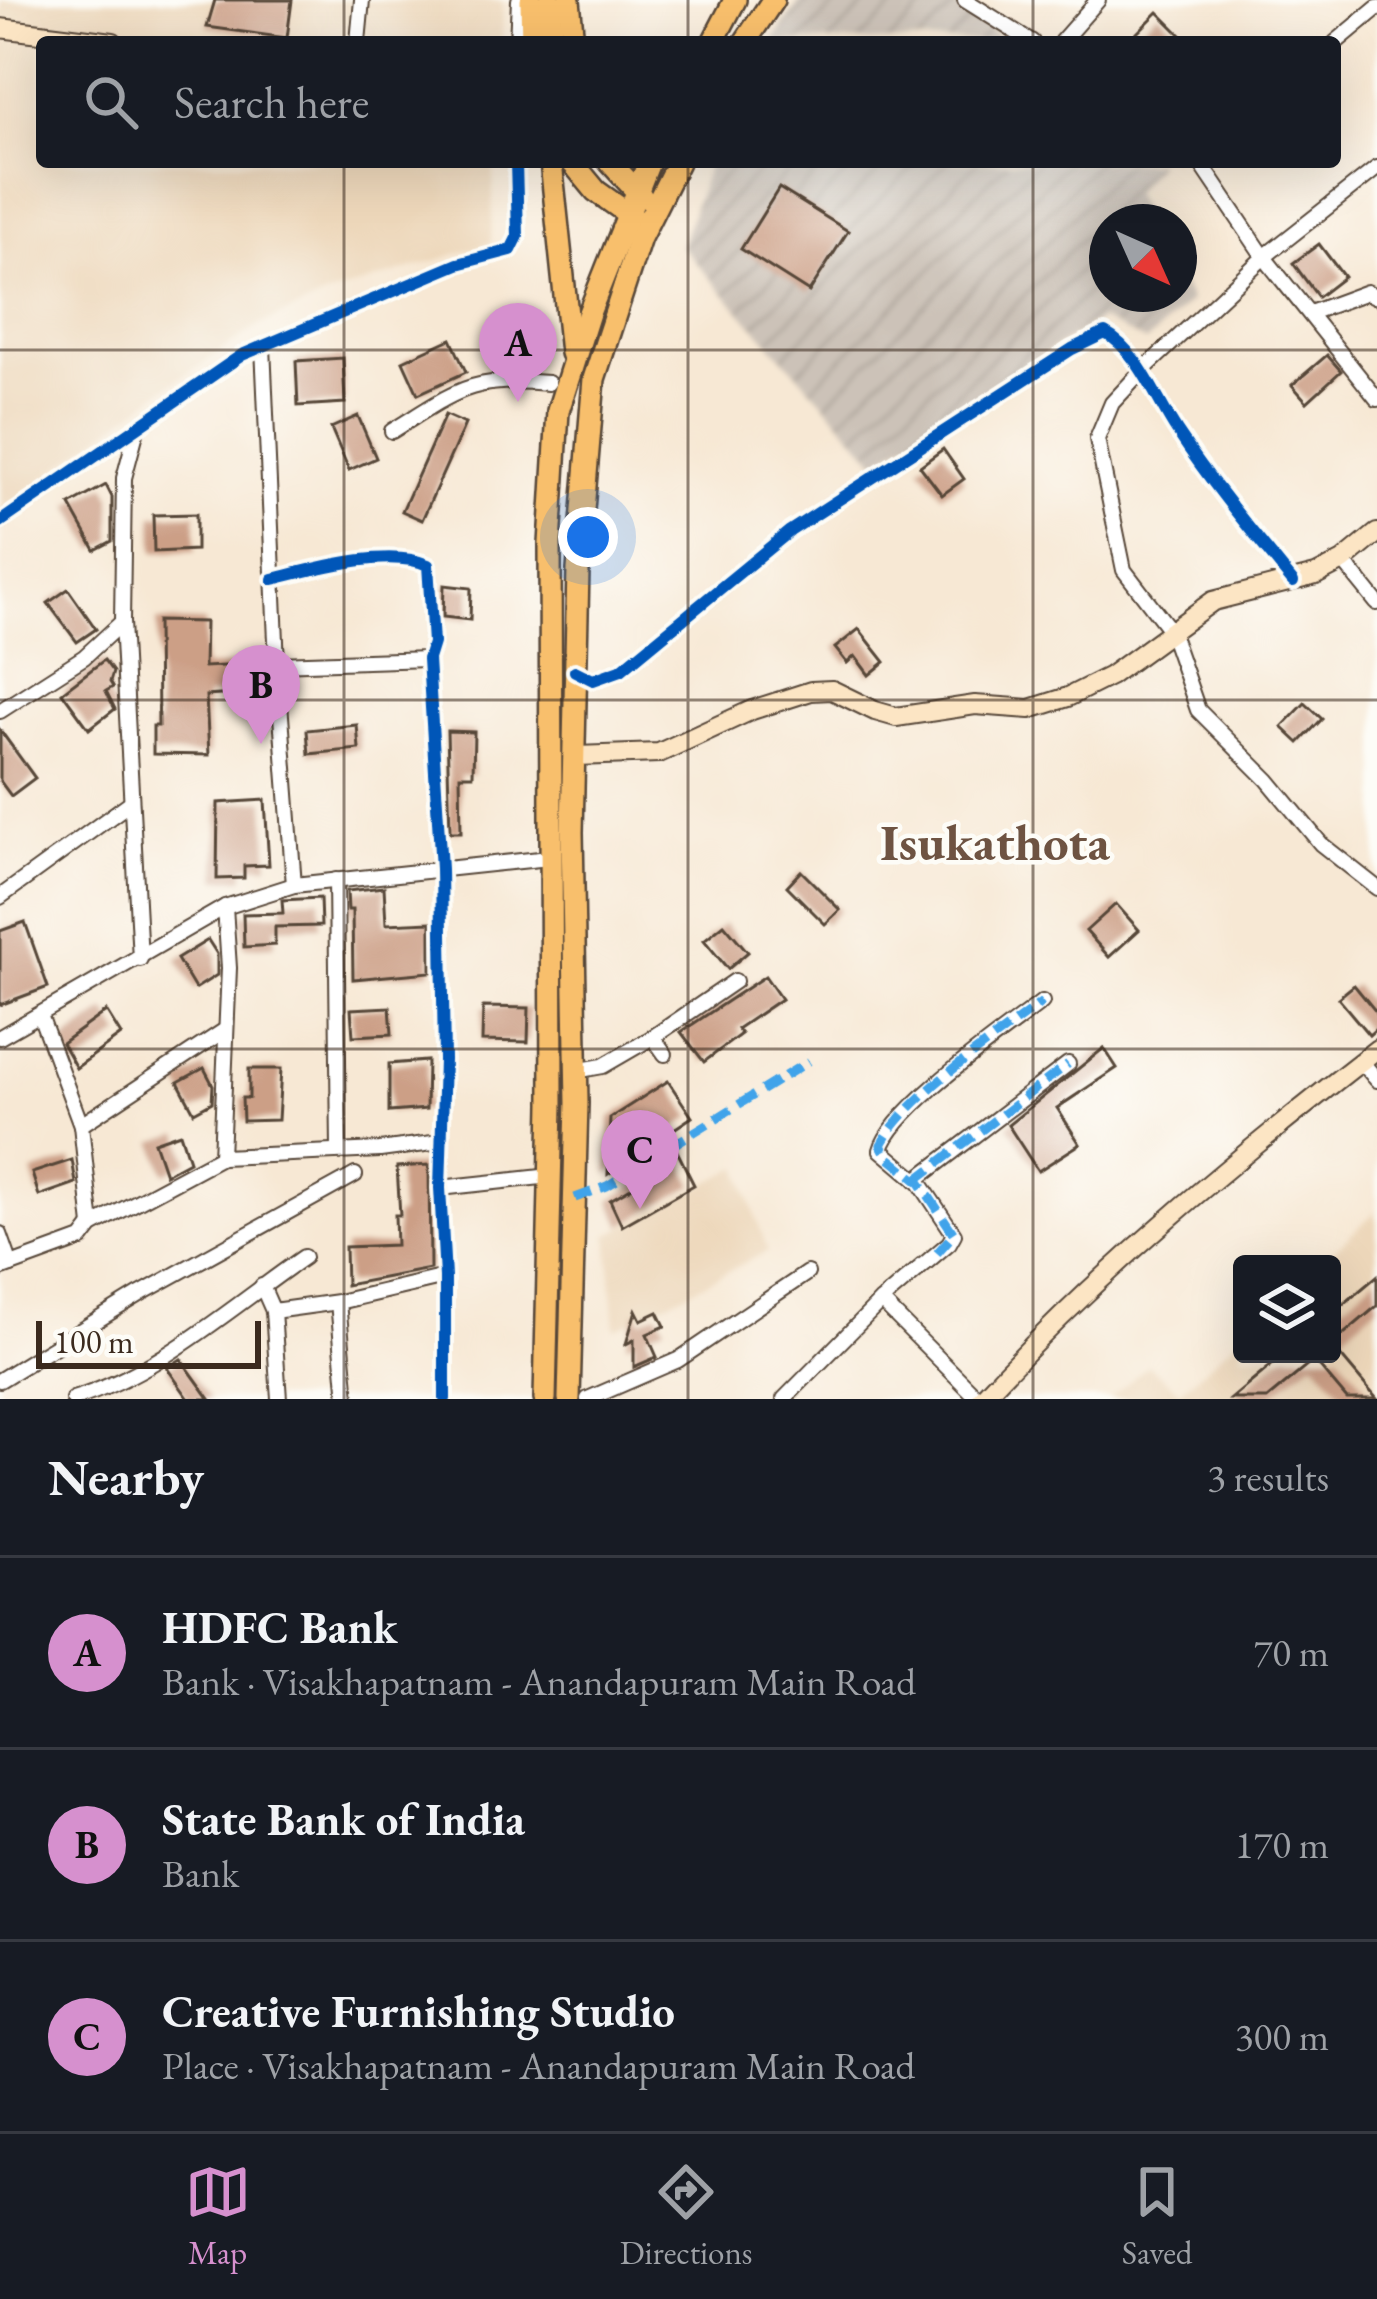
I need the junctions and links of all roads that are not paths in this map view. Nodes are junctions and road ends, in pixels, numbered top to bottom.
1 (362, 0) edge
2 (520, 0) edge
3 (531, 0) edge
4 (550, 0) edge
5 (569, 0) edge
6 (735, 0) edge
7 (773, 0) edge
8 (965, 0) edge
9 (1098, 0) edge
10 (1377, 8) edge
11 (0, 28) edge
12 (65, 36) edge
13 (359, 36) edge
14 (518, 36) edge
15 (532, 36) edge
16 (551, 36) edge
17 (572, 36) edge
18 (716, 36) edge
19 (749, 36) edge
20 (1023, 36) edge
21 (1066, 36) edge
22 (1341, 39) edge
23 (516, 168) edge
24 (552, 168) edge
25 (577, 168) edge
26 (614, 168) edge
27 (648, 168) edge
28 (673, 168) edge
29 (1204, 168) edge
30 (1377, 168) edge
31 (641, 210) junction
32 (1264, 257) junction
33 (1377, 297) edge
34 (1310, 313) junction
35 (263, 346) junction
36 (572, 365) junction
37 (1142, 372) junction
38 (548, 383) dead end
39 (1377, 399) edge
40 (137, 429) junction
41 (392, 431) dead end
42 (0, 522) edge
43 (1377, 532) edge
44 (1343, 561) junction
45 (273, 579) junction
46 (1292, 582) junction
47 (1377, 602) edge
48 (122, 622) junction
49 (1170, 630) junction
50 (428, 658) junction
51 (277, 664) junction
52 (575, 671) junction
53 (0, 711) edge
54 (576, 756) junction
55 (131, 802) junction
56 (549, 858) junction
57 (441, 869) junction
58 (336, 880) junction
59 (294, 885) junction
60 (1377, 888) edge
61 (0, 897) edge
62 (225, 908) junction
63 (140, 959) junction
64 (735, 981) dead end
65 (1042, 1002) dead end
66 (40, 1015) junction
67 (226, 1030) junction
68 (0, 1037) edge
69 (653, 1037) junction
70 (665, 1054) dead end
71 (1369, 1055) edge
72 (1068, 1064) dead end
73 (574, 1071) junction
74 (1377, 1080) edge
75 (81, 1125) junction
76 (440, 1142) junction
77 (339, 1150) junction
78 (221, 1157) junction
79 (355, 1175) dead end
80 (551, 1176) junction
81 (916, 1180) junction
82 (440, 1188) junction
83 (92, 1226) junction
84 (0, 1234) edge
85 (304, 1258) dead end
86 (6, 1267) edge
87 (807, 1274) dead end
88 (445, 1277) junction
89 (262, 1286) junction
90 (880, 1301) junction
91 (338, 1302) junction
92 (273, 1311) junction
93 (0, 1380) edge
94 (73, 1399) edge
95 (279, 1399) edge
96 (347, 1399) edge
97 (445, 1399) edge
98 (545, 1399) edge
99 (569, 1399) edge
100 (588, 1399) edge
101 (784, 1399) edge
102 (980, 1399) edge

1 - 13 street
2 - 14 street
3 - 15 main road
4 - 16 main road
5 - 17 main road
6 - 18 main road
7 - 19 main road
8 - 20 street
9 - 21 street
10 - 22 street
11 - 12 street
23 - 35 street
24 - 36 main road
25 - 31 main road
26 - 31 main road
27 - 31 main road
28 - 31 main road
29 - 32 street
30 - 32 street
31 - 36 main road
31 - 52 main road
32 - 34 street
32 - 37 street
33 - 34 street
34 - 39 street
35 - 40 street
35 - 45 street
36 - 56 main road
37 - 46 street
37 - 49 street
37 - 52 street
38 - 41 street
40 - 42 street
40 - 48 street
43 - 44 street
44 - 46 street
44 - 47 street
45 - 50 street
45 - 51 street
46 - 49 street
48 - 53 street
48 - 55 street
49 - 54 street
49 - 60 street
50 - 51 street
50 - 57 street
51 - 59 street
52 - 54 main road
54 - 73 main road
55 - 61 street
55 - 63 street
56 - 57 street
56 - 80 main road
57 - 58 street
57 - 76 street
58 - 59 street
58 - 77 street
59 - 62 street
62 - 63 street
62 - 67 street
63 - 66 street
64 - 69 street
65 - 81 street
66 - 68 street
66 - 75 street
67 - 75 street
67 - 78 street
69 - 70 street
69 - 73 street
71 - 74 street
71 - 102 street
72 - 81 street
73 - 99 main road
75 - 83 street
76 - 77 street
76 - 82 street
77 - 78 street
78 - 83 street
79 - 93 street
80 - 82 street
80 - 98 main road
81 - 90 street
82 - 88 street
83 - 86 street
84 - 86 street
85 - 89 street
87 - 100 street
88 - 91 street
88 - 97 street
89 - 92 street
89 - 94 street
90 - 101 street
90 - 102 street
91 - 92 street
91 - 96 street
92 - 95 street

